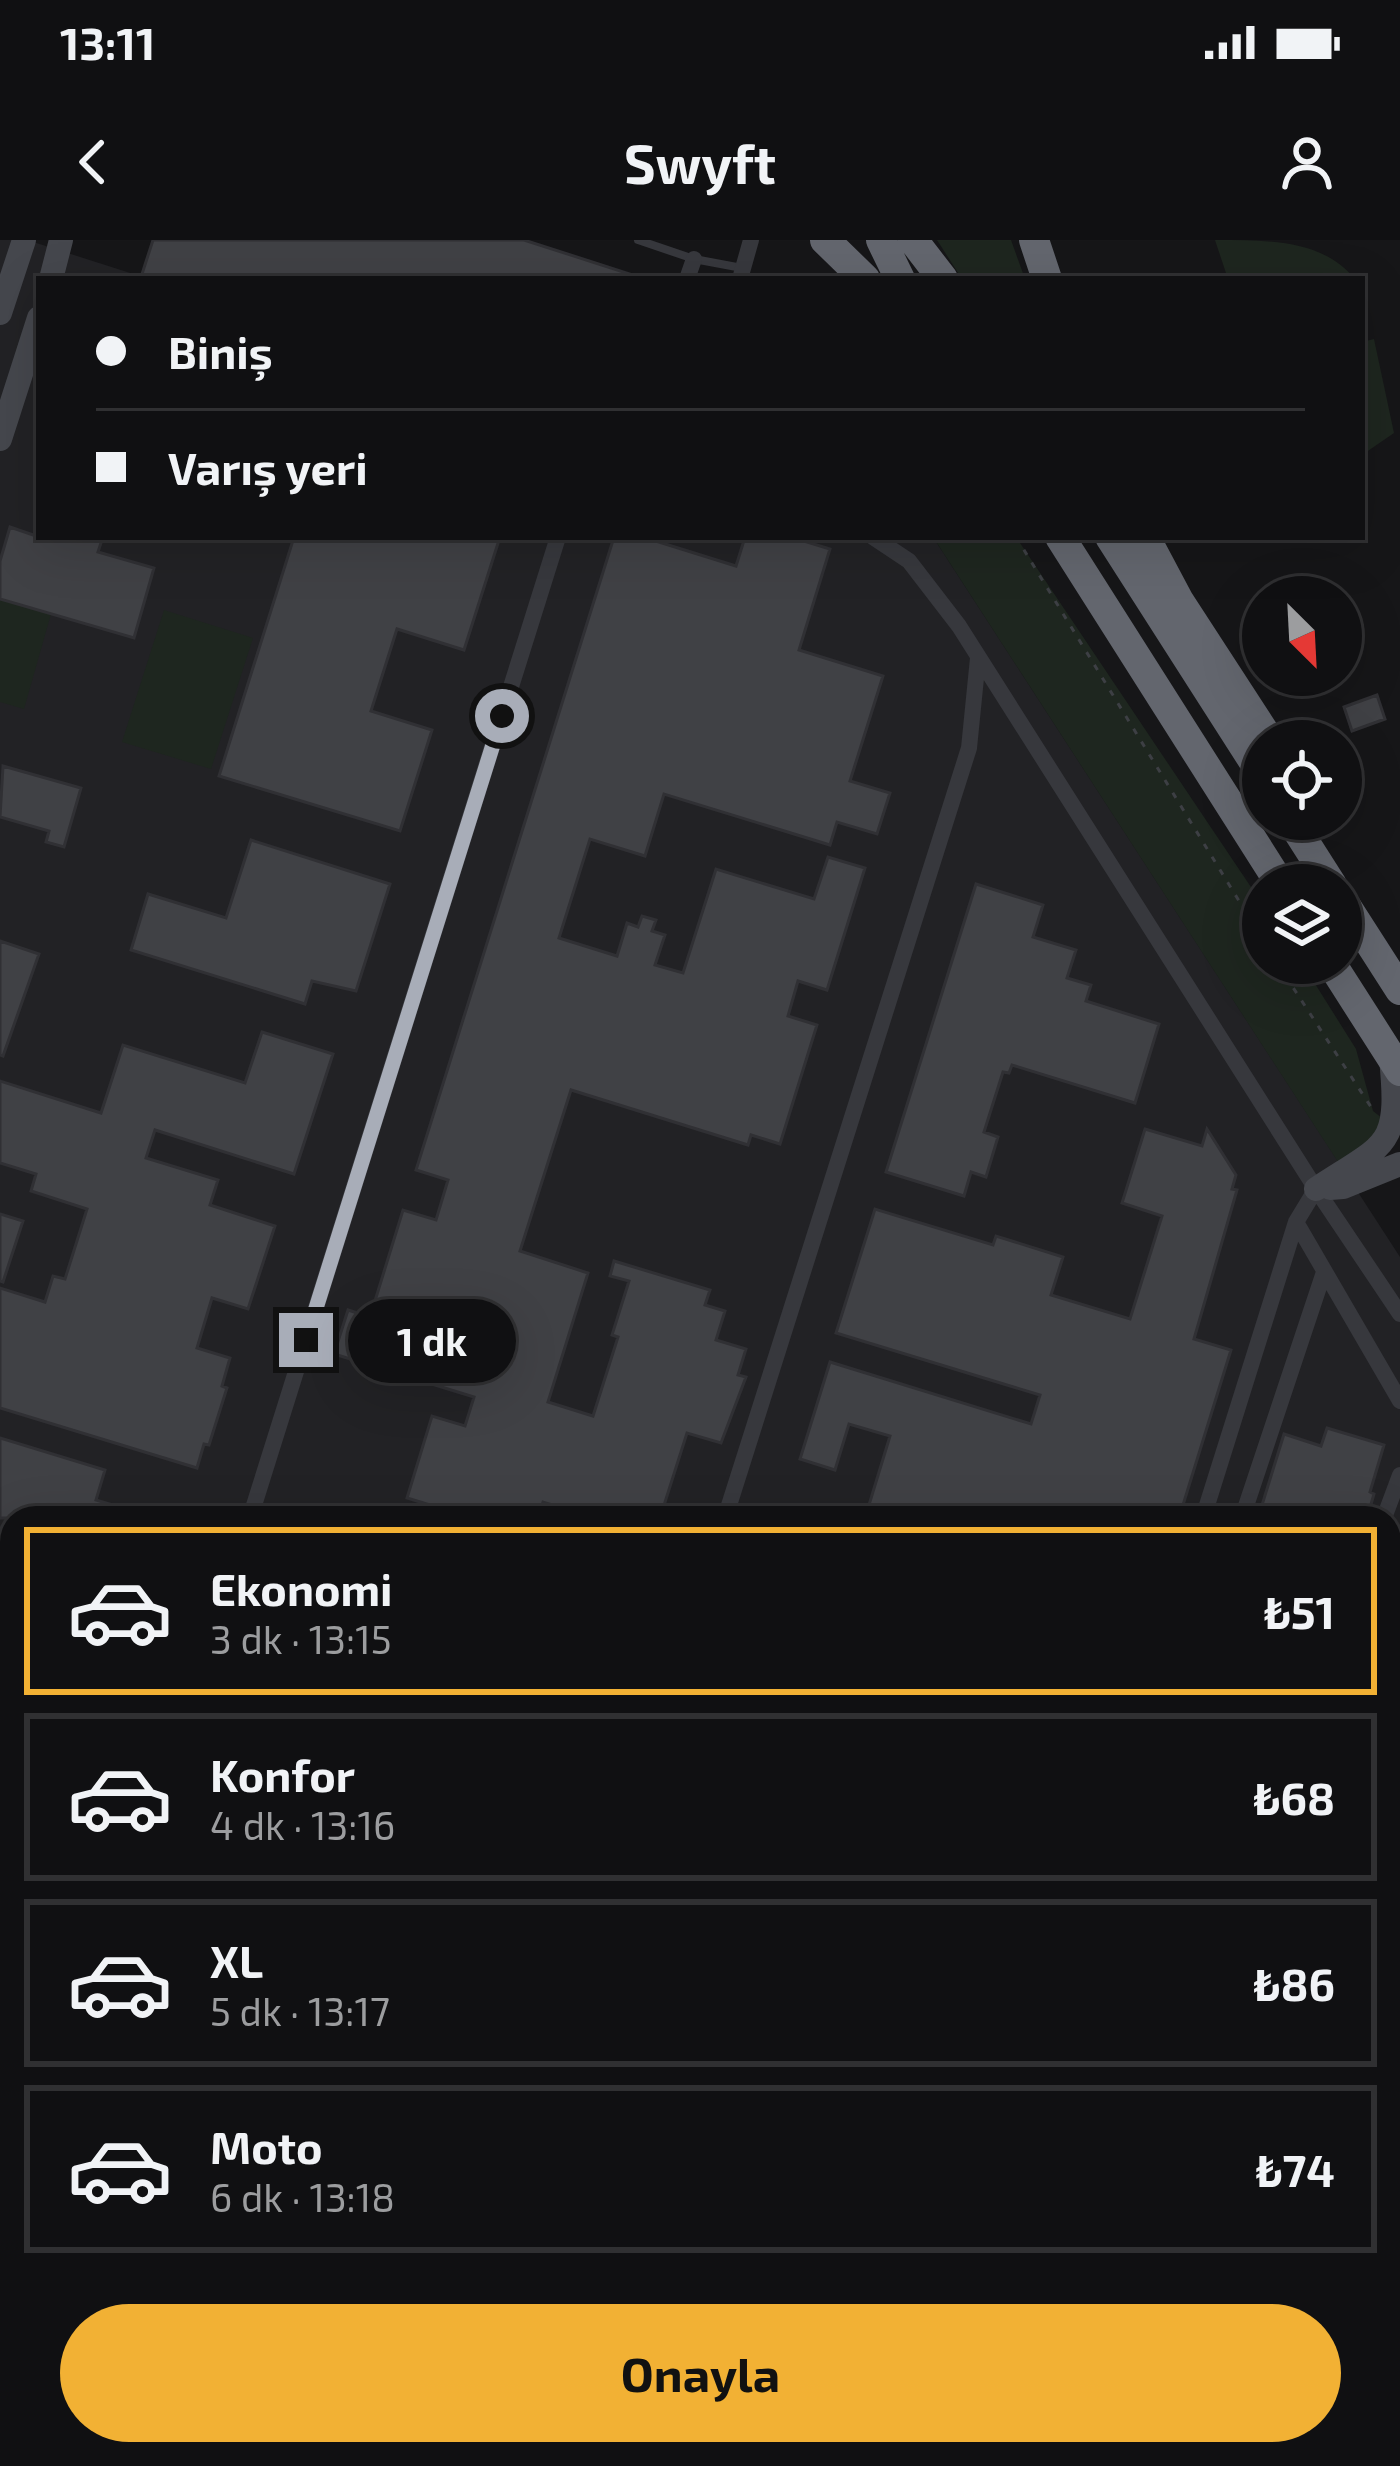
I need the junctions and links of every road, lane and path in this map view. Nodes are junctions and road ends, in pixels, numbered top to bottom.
1 (23, 240) edge
2 (61, 240) edge
3 (638, 240) edge
4 (752, 240) edge
5 (824, 240) edge
6 (881, 240) edge
7 (913, 240) edge
8 (1034, 240) edge
9 (694, 259) junction
10 (742, 274) edge
11 (52, 276) edge
12 (688, 276) edge
13 (862, 276) edge
14 (899, 276) edge
15 (941, 276) edge
16 (1047, 276) edge
17 (0, 313) edge
18 (36, 327) edge
19 (0, 439) edge
20 (557, 540) edge
21 (877, 540) edge
22 (1018, 540) edge
23 (1062, 540) edge
24 (1112, 540) edge
25 (1147, 540) edge
26 (979, 657) junction
27 (1256, 720) edge
28 (1242, 743) edge
29 (1268, 864) edge
30 (1242, 906) edge
31 (1362, 931) edge
32 (1290, 984) edge
33 (1345, 984) edge
34 (1400, 990) edge
35 (1396, 1064) edge
36 (1391, 1130) junction
37 (1400, 1164) edge
38 (1316, 1189) junction
39 (1296, 1222) junction
40 (1324, 1272) junction
41 (1400, 1314) edge
42 (1400, 1401) edge
43 (1400, 1474) edge
44 (254, 1506) edge
45 (729, 1506) edge
46 (1207, 1506) edge
47 (1246, 1506) edge
48 (1388, 1506) edge

1 - 17 street
2 - 11 street
3 - 9 lane
4 - 10 street
5 - 13 highway
6 - 14 highway
7 - 15 highway
8 - 16 highway
9 - 10 lane
9 - 12 street
18 - 19 street
20 - 44 street
21 - 26 street
22 - 30 path
23 - 29 highway
24 - 28 highway
25 - 27 highway
26 - 38 street
26 - 45 street
31 - 34 highway
32 - 36 path
33 - 35 highway
35 - 36 street
36 - 38 street
37 - 38 street
38 - 39 street
38 - 41 street
39 - 40 street
39 - 46 street
40 - 42 street
40 - 47 street
43 - 48 street

